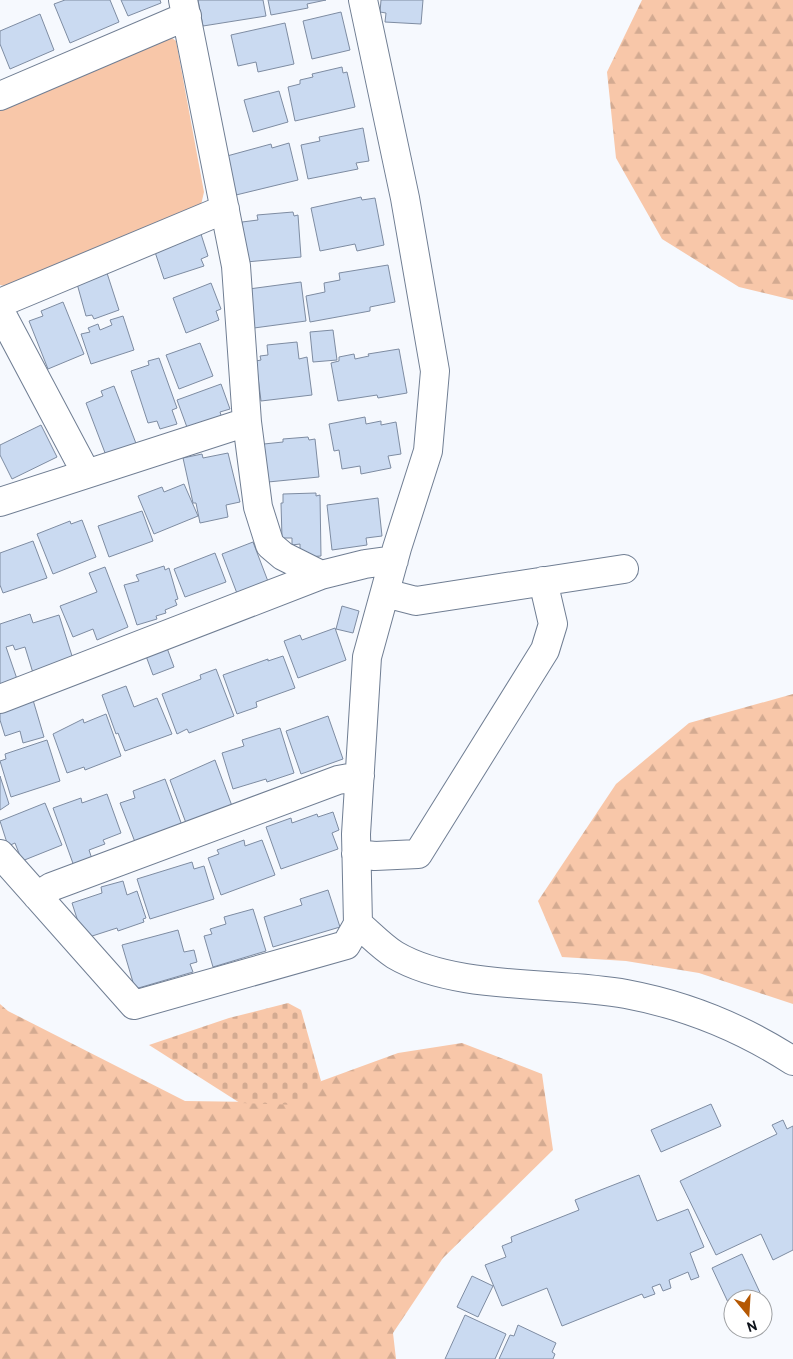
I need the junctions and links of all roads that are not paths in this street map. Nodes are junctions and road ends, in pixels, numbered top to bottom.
1 (363, 0) edge
2 (185, 8) edge
3 (0, 96) edge
4 (225, 209) junction
5 (0, 303) edge
6 (0, 311) edge
7 (247, 422) junction
8 (86, 473) junction
9 (0, 502) edge
10 (394, 560) junction
11 (624, 569) dead end
12 (321, 576) junction
13 (543, 581) junction
14 (385, 593) junction
15 (0, 699) edge
16 (360, 776) junction
17 (0, 854) edge
18 (356, 854) junction
19 (37, 896) junction
20 (358, 924) junction
21 (793, 1061) edge

1 - 10 street
2 - 3 street
2 - 4 street
4 - 5 street
4 - 7 street
6 - 8 street
7 - 8 street
7 - 12 street
8 - 9 street
10 - 12 street
10 - 14 street
11 - 13 street
12 - 15 street
13 - 14 street
13 - 18 street
14 - 16 street
16 - 18 street
16 - 19 street
17 - 19 street
18 - 20 street
19 - 20 street
20 - 21 street

